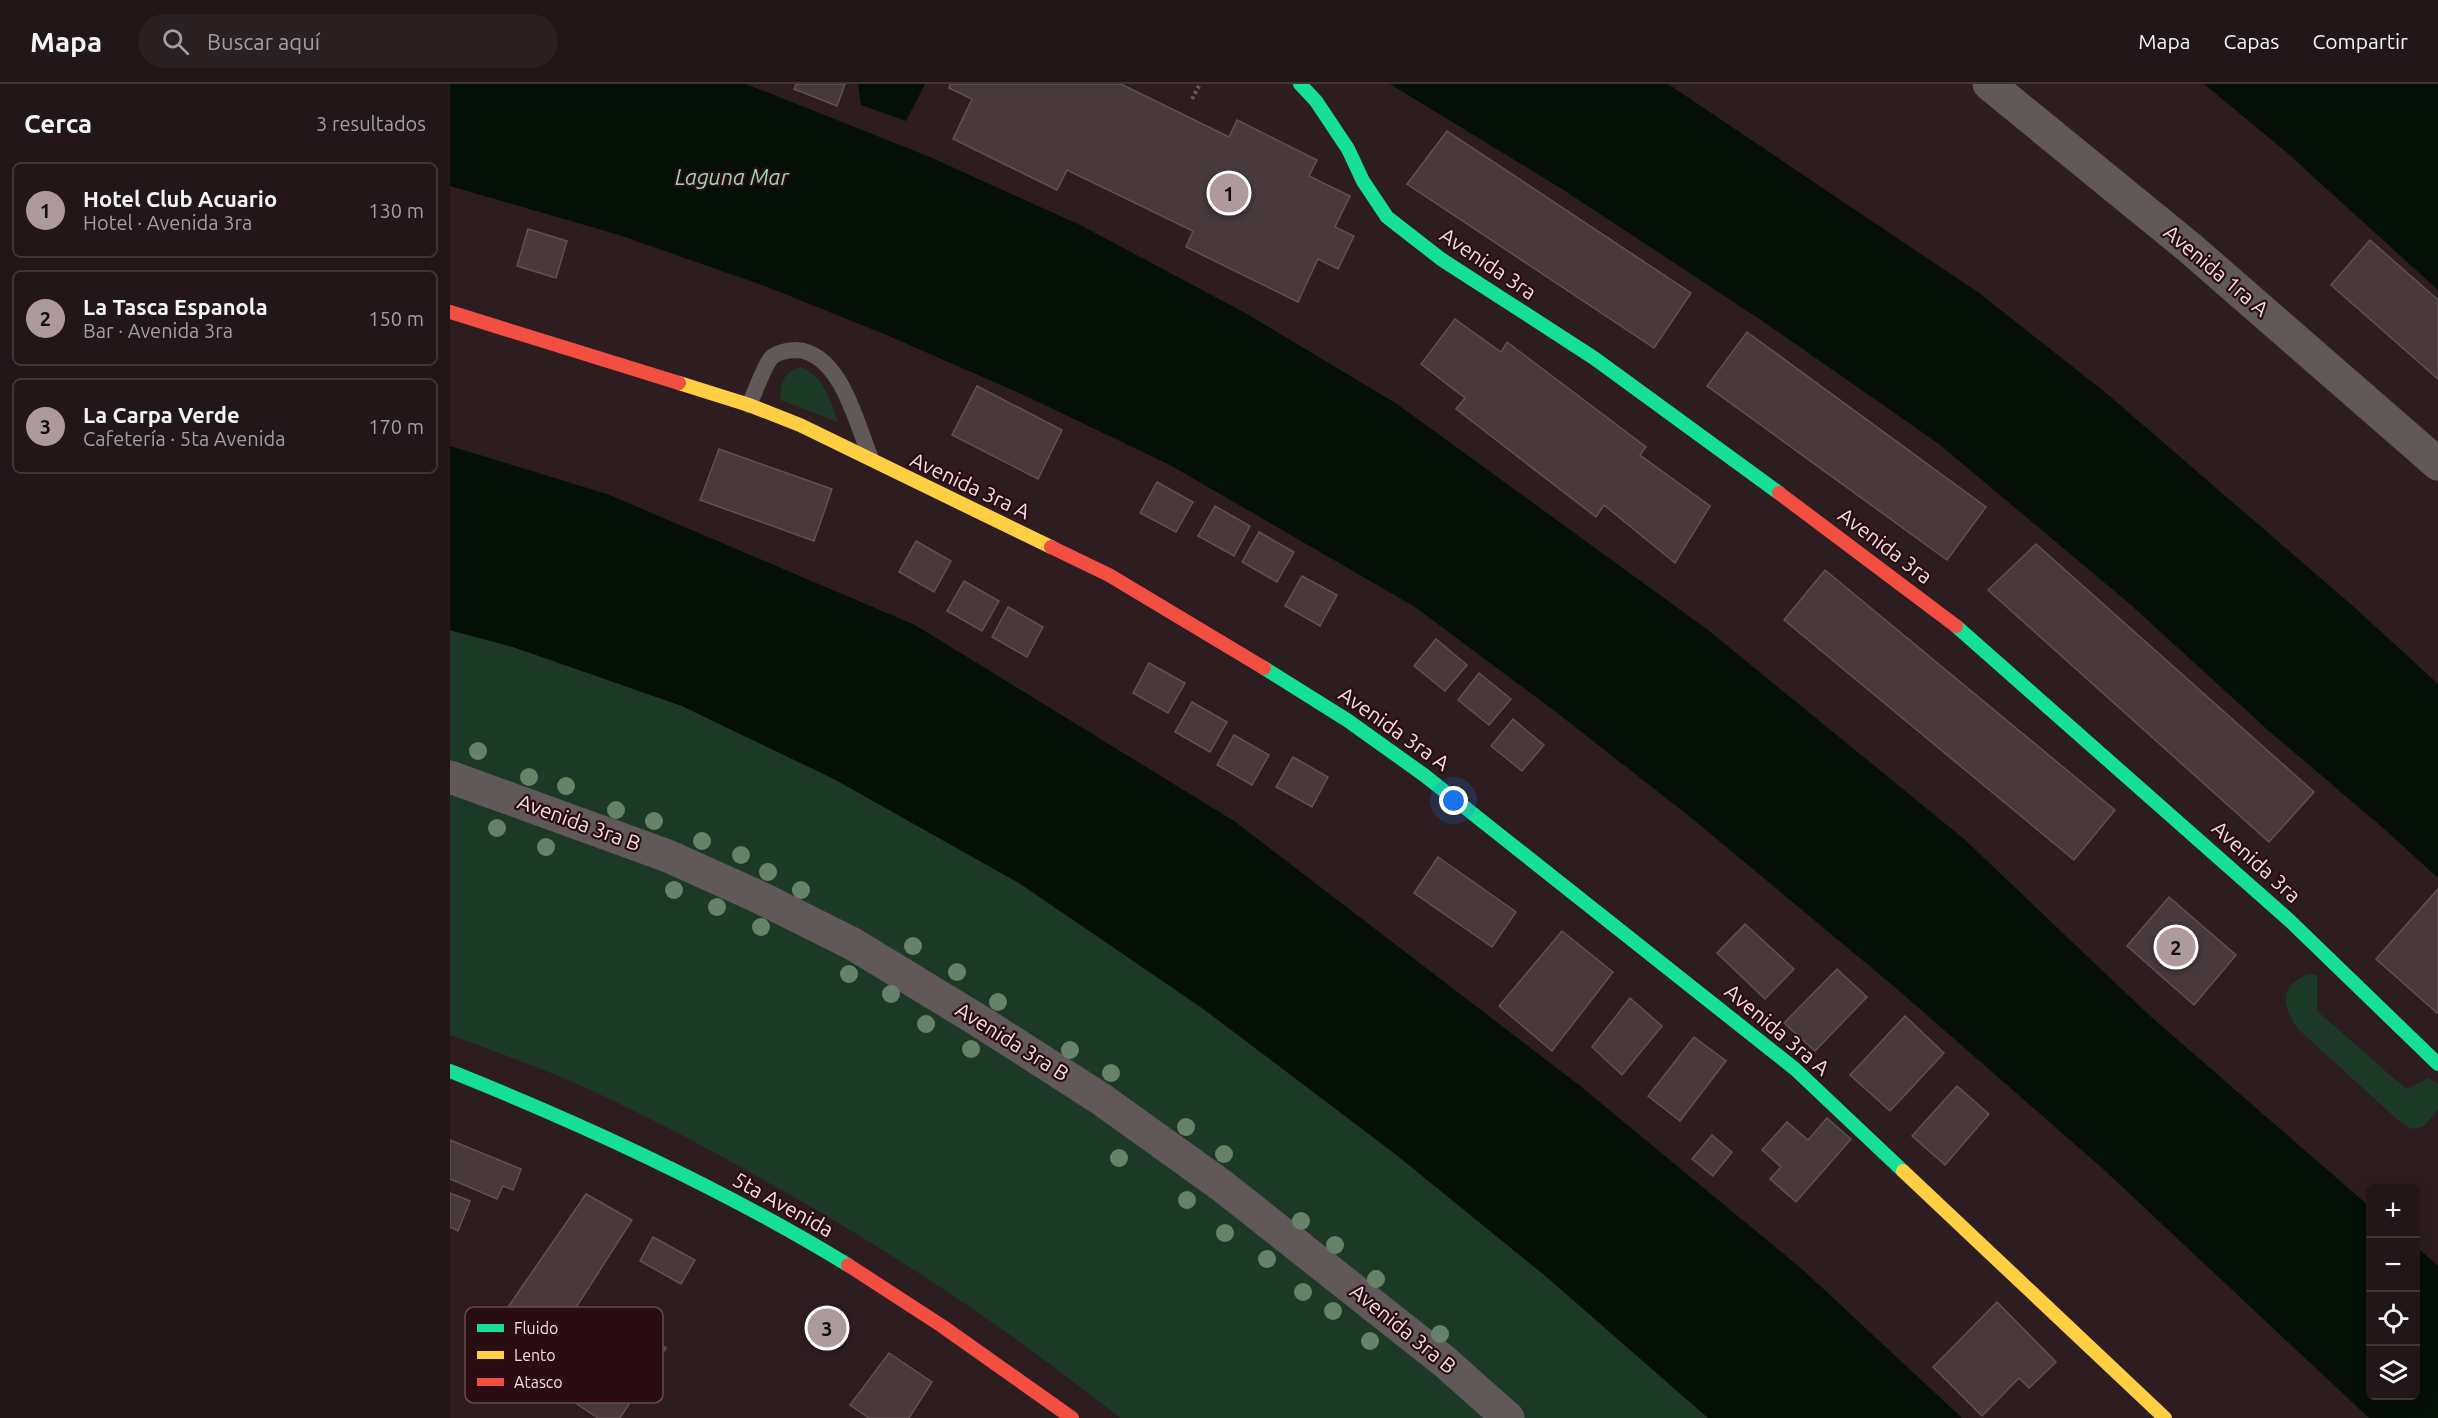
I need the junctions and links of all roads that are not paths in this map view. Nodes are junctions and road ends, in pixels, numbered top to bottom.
1 (1300, 84) edge
2 (1989, 84) edge
3 (450, 312) edge
4 (749, 405) junction
5 (873, 462) junction
6 (2438, 464) edge
7 (450, 777) edge
8 (2438, 1064) edge
9 (450, 1071) edge
10 (1072, 1418) edge
11 (1508, 1418) edge
12 (2166, 1418) edge

1 - 8 main road, Avenida 3ra
2 - 6 street, Avenida 1ra A
3 - 4 main road, Avenida 3ra A
4 - 5 main road, Avenida 3ra A
4 - 5 lane
5 - 12 main road, Avenida 3ra A
7 - 11 street, Avenida 3ra B
9 - 10 main road, 5ta Avenida

